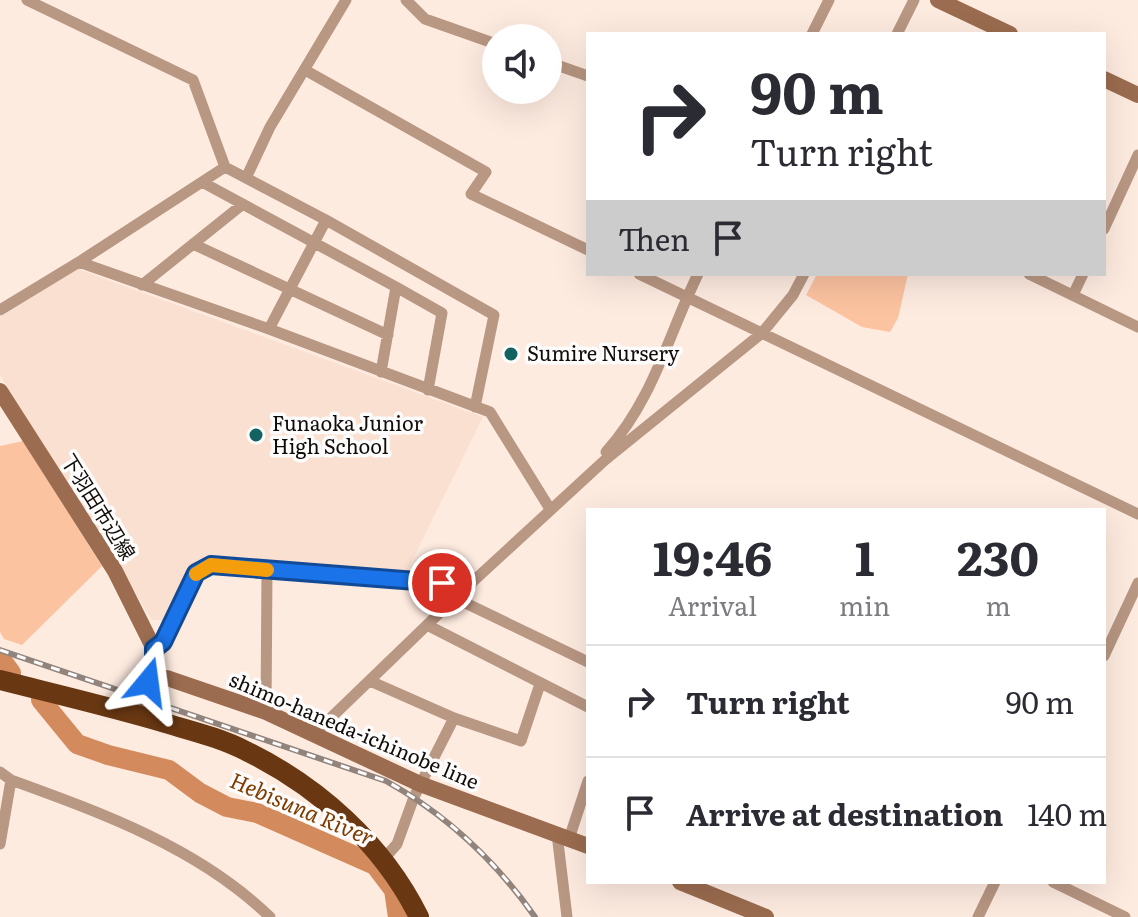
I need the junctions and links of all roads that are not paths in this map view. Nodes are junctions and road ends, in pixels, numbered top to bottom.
1 (27, 0) edge
2 (346, 0) edge
3 (406, 0) edge
4 (829, 0) edge
5 (914, 0) edge
6 (938, 0) edge
7 (813, 32) edge
8 (898, 32) edge
9 (1006, 32) edge
10 (482, 39) edge
11 (562, 67) edge
12 (305, 70) junction
13 (586, 75) edge
14 (1106, 80) edge
15 (1138, 95) edge
16 (1138, 155) edge
17 (225, 167) junction
18 (246, 178) junction
19 (202, 182) junction
20 (243, 204) junction
21 (326, 220) junction
22 (1106, 225) edge
23 (314, 242) junction
24 (193, 244) junction
25 (586, 249) edge
26 (79, 262) junction
27 (643, 276) edge
28 (697, 276) edge
29 (803, 276) edge
30 (1033, 276) edge
31 (1082, 276) edge
32 (142, 285) junction
33 (396, 287) junction
34 (289, 290) junction
35 (1073, 295) junction
36 (687, 297) junction
37 (0, 310) edge
38 (1138, 327) edge
39 (269, 329) junction
40 (762, 333) junction
41 (388, 335) junction
42 (381, 372) junction
43 (428, 390) junction
44 (0, 391) edge
45 (475, 407) junction
46 (605, 460) junction
47 (550, 509) junction
48 (1138, 514) edge
49 (267, 570) junction
50 (1138, 583) edge
51 (471, 585) junction
52 (455, 598) junction
53 (427, 625) junction
54 (154, 649) junction
55 (1106, 652) edge
56 (586, 661) edge
57 (0, 680) edge
58 (370, 681) junction
59 (148, 682) junction
60 (182, 682) junction
61 (540, 684) junction
62 (586, 706) edge
63 (266, 712) junction
64 (138, 716) junction
65 (454, 718) junction
66 (313, 735) junction
67 (0, 772) edge
68 (11, 780) junction
69 (420, 784) junction
70 (586, 785) edge
71 (563, 836) junction
72 (0, 844) edge
73 (586, 845) edge
74 (382, 861) junction
75 (685, 884) edge
76 (994, 884) edge
77 (1057, 884) edge
78 (270, 917) edge
79 (419, 917) edge
80 (567, 917) edge
81 (766, 917) edge
82 (978, 917) edge
83 (1125, 917) edge

1 - 17 street
2 - 12 street
3 - 10 street
4 - 7 street
5 - 8 street
6 - 9 main road
11 - 13 street
12 - 18 street
12 - 25 street
14 - 15 main road
16 - 22 street
17 - 18 street
17 - 19 street
18 - 21 street
19 - 20 street
19 - 26 street
20 - 23 street
20 - 24 street
21 - 23 street
21 - 45 street
23 - 33 street
23 - 34 street
24 - 32 street
24 - 34 street
26 - 32 street
26 - 37 street
27 - 36 street
28 - 36 street
29 - 40 street
30 - 35 street
31 - 35 street
32 - 39 street
33 - 41 street
33 - 43 street
34 - 39 street
34 - 41 street
35 - 38 street
36 - 40 street
36 - 46 street
39 - 42 street
40 - 46 street
40 - 48 street
41 - 42 street
42 - 43 street
43 - 45 street
44 - 54 main road, 下羽田市辺線
45 - 47 street
46 - 47 street
47 - 51 street
49 - 51 street
49 - 54 street
49 - 63 street
50 - 55 street
51 - 52 street
52 - 53 street
52 - 56 street
53 - 58 street
53 - 61 street
54 - 59 main road
54 - 60 main road, 下羽田市辺線
57 - 64 highway
58 - 65 street
58 - 66 street
59 - 60 main road, shimo-haneda-ichinobe line
59 - 64 main road
60 - 63 main road, shimo-haneda-ichinobe line
61 - 62 street
61 - 65 street
63 - 66 main road, shimo-haneda-ichinobe line
64 - 74 highway
65 - 69 street
66 - 69 main road, shimo-haneda-ichinobe line
67 - 68 street
68 - 72 street
68 - 78 street
69 - 71 main road, shimo-haneda-ichinobe line
69 - 74 street
70 - 71 street
71 - 73 main road, shimo-haneda-ichinobe line
71 - 80 street
74 - 79 highway
75 - 81 main road
76 - 82 street
77 - 83 street

